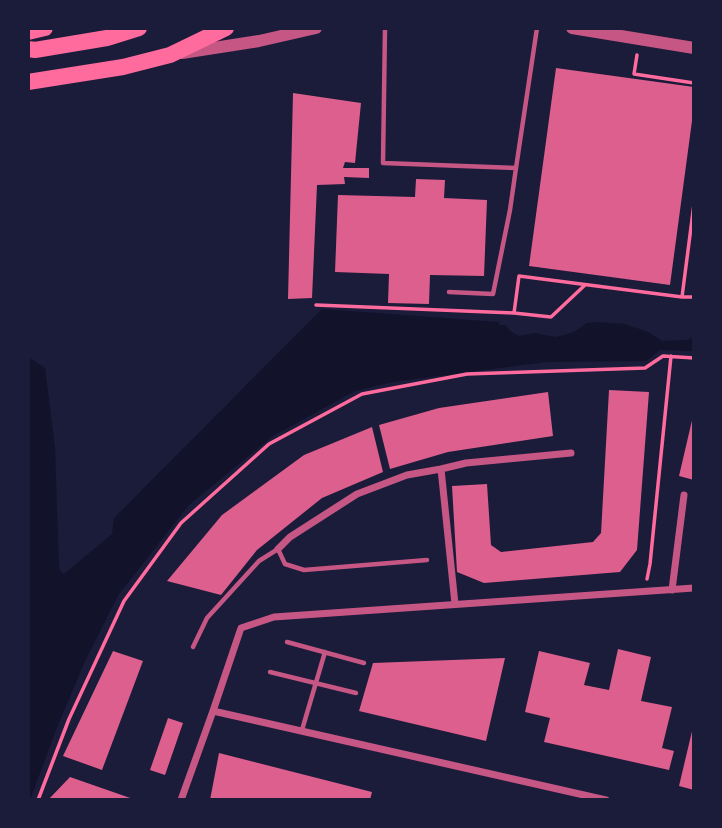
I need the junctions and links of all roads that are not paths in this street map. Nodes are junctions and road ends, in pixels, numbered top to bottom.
1 (45, 28) edge
2 (139, 28) edge
3 (226, 28) edge
4 (316, 28) edge
5 (385, 28) edge
6 (537, 28) edge
7 (572, 28) edge
8 (28, 32) edge
9 (694, 48) edge
10 (28, 49) edge
11 (170, 55) junction
12 (28, 82) edge
13 (516, 168) junction
14 (449, 292) dead end
15 (571, 453) dead end
16 (440, 469) junction
17 (684, 495) dead end
18 (278, 549) junction
19 (427, 561) dead end
20 (694, 588) edge
21 (672, 590) junction
22 (455, 604) junction
23 (287, 642) dead end
24 (193, 647) dead end
25 (325, 652) junction
26 (364, 663) dead end
27 (270, 672) dead end
28 (316, 684) junction
29 (356, 693) dead end
30 (213, 711) junction
31 (302, 731) junction
32 (181, 800) edge
33 (606, 800) edge

1 - 8 highway
2 - 10 highway
3 - 11 highway
4 - 11 street
5 - 13 lane
6 - 13 lane
7 - 9 street
11 - 12 highway
13 - 14 lane
15 - 16 street
16 - 18 street
16 - 22 street
17 - 21 street
18 - 19 lane
18 - 24 lane
20 - 21 street
21 - 22 street
22 - 30 street
23 - 25 lane
25 - 26 lane
25 - 28 lane
27 - 28 lane
28 - 29 lane
28 - 31 lane
30 - 31 street
30 - 32 street
31 - 33 street

